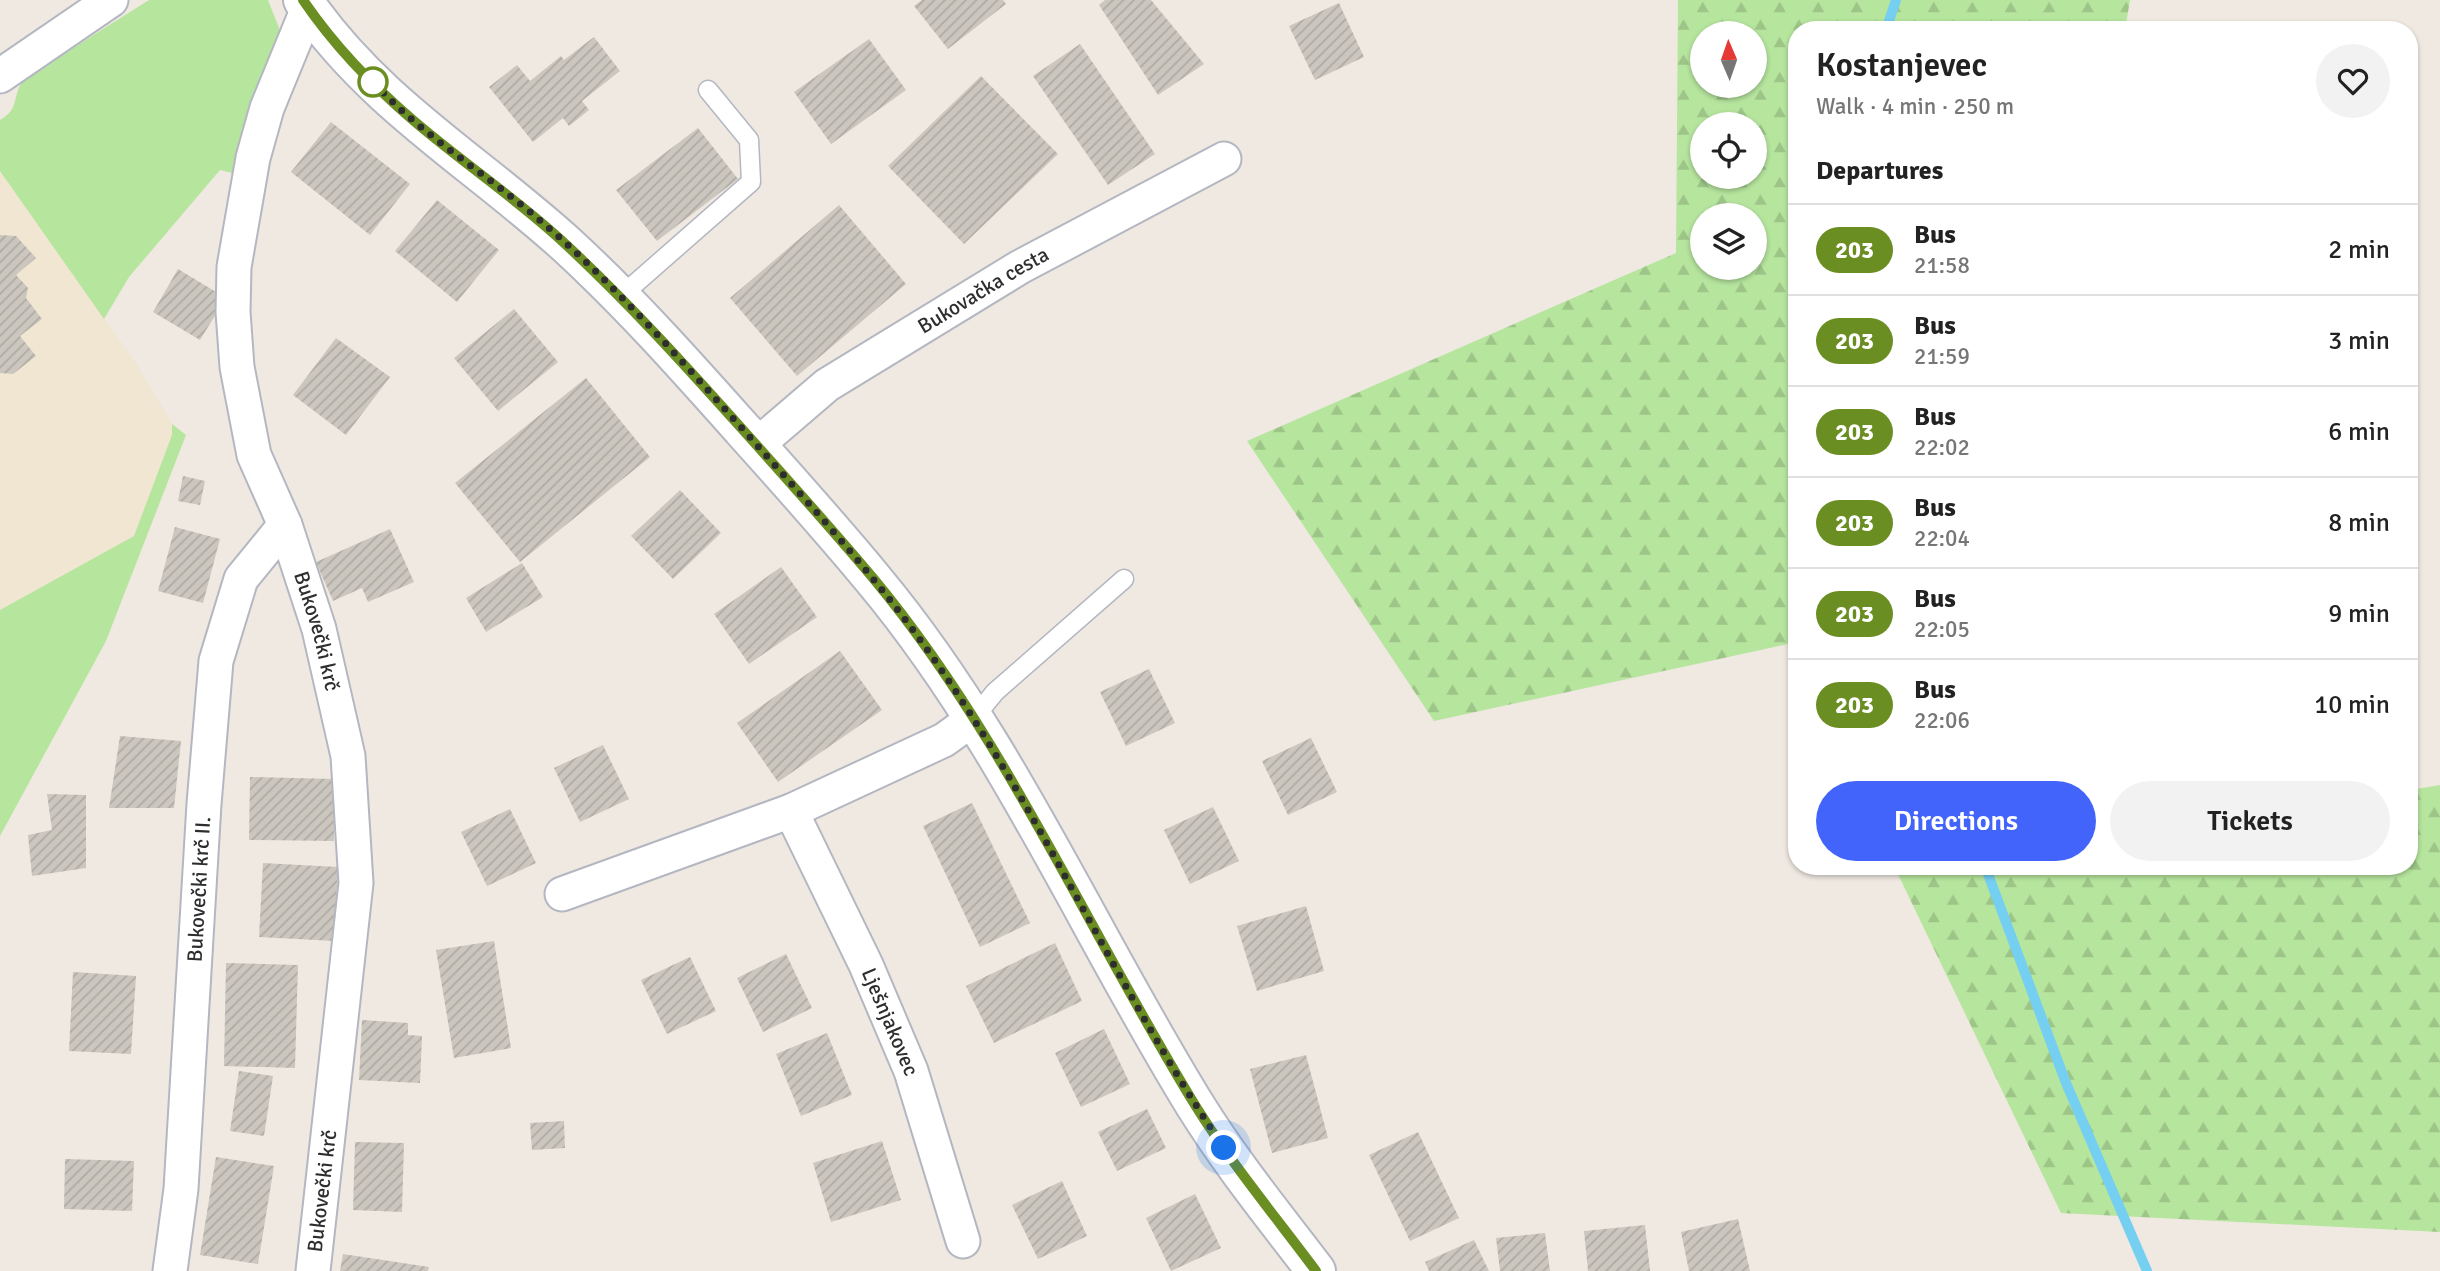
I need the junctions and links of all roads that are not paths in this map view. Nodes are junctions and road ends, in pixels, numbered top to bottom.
1 (111, 0) edge
2 (306, 4) edge
3 (0, 76) edge
4 (708, 90) dead end
5 (1224, 159) dead end
6 (621, 296) junction
7 (757, 445) junction
8 (285, 525) junction
9 (1124, 579) dead end
10 (973, 719) junction
11 (791, 811) junction
12 (562, 894) dead end
13 (963, 1241) dead end
14 (170, 1271) edge
15 (313, 1271) edge
16 (1316, 1271) edge

1 - 3 street
2 - 6 main road
2 - 8 street, Bukovečki krč
4 - 6 lane
5 - 7 street, Bukovačka cesta
6 - 7 main road
7 - 10 main road
8 - 14 street, Bukovečki krč II.
8 - 15 street, Bukovečki krč
9 - 10 lane
10 - 11 street
10 - 16 main road
11 - 12 street
11 - 13 street, Lješnjakovec

